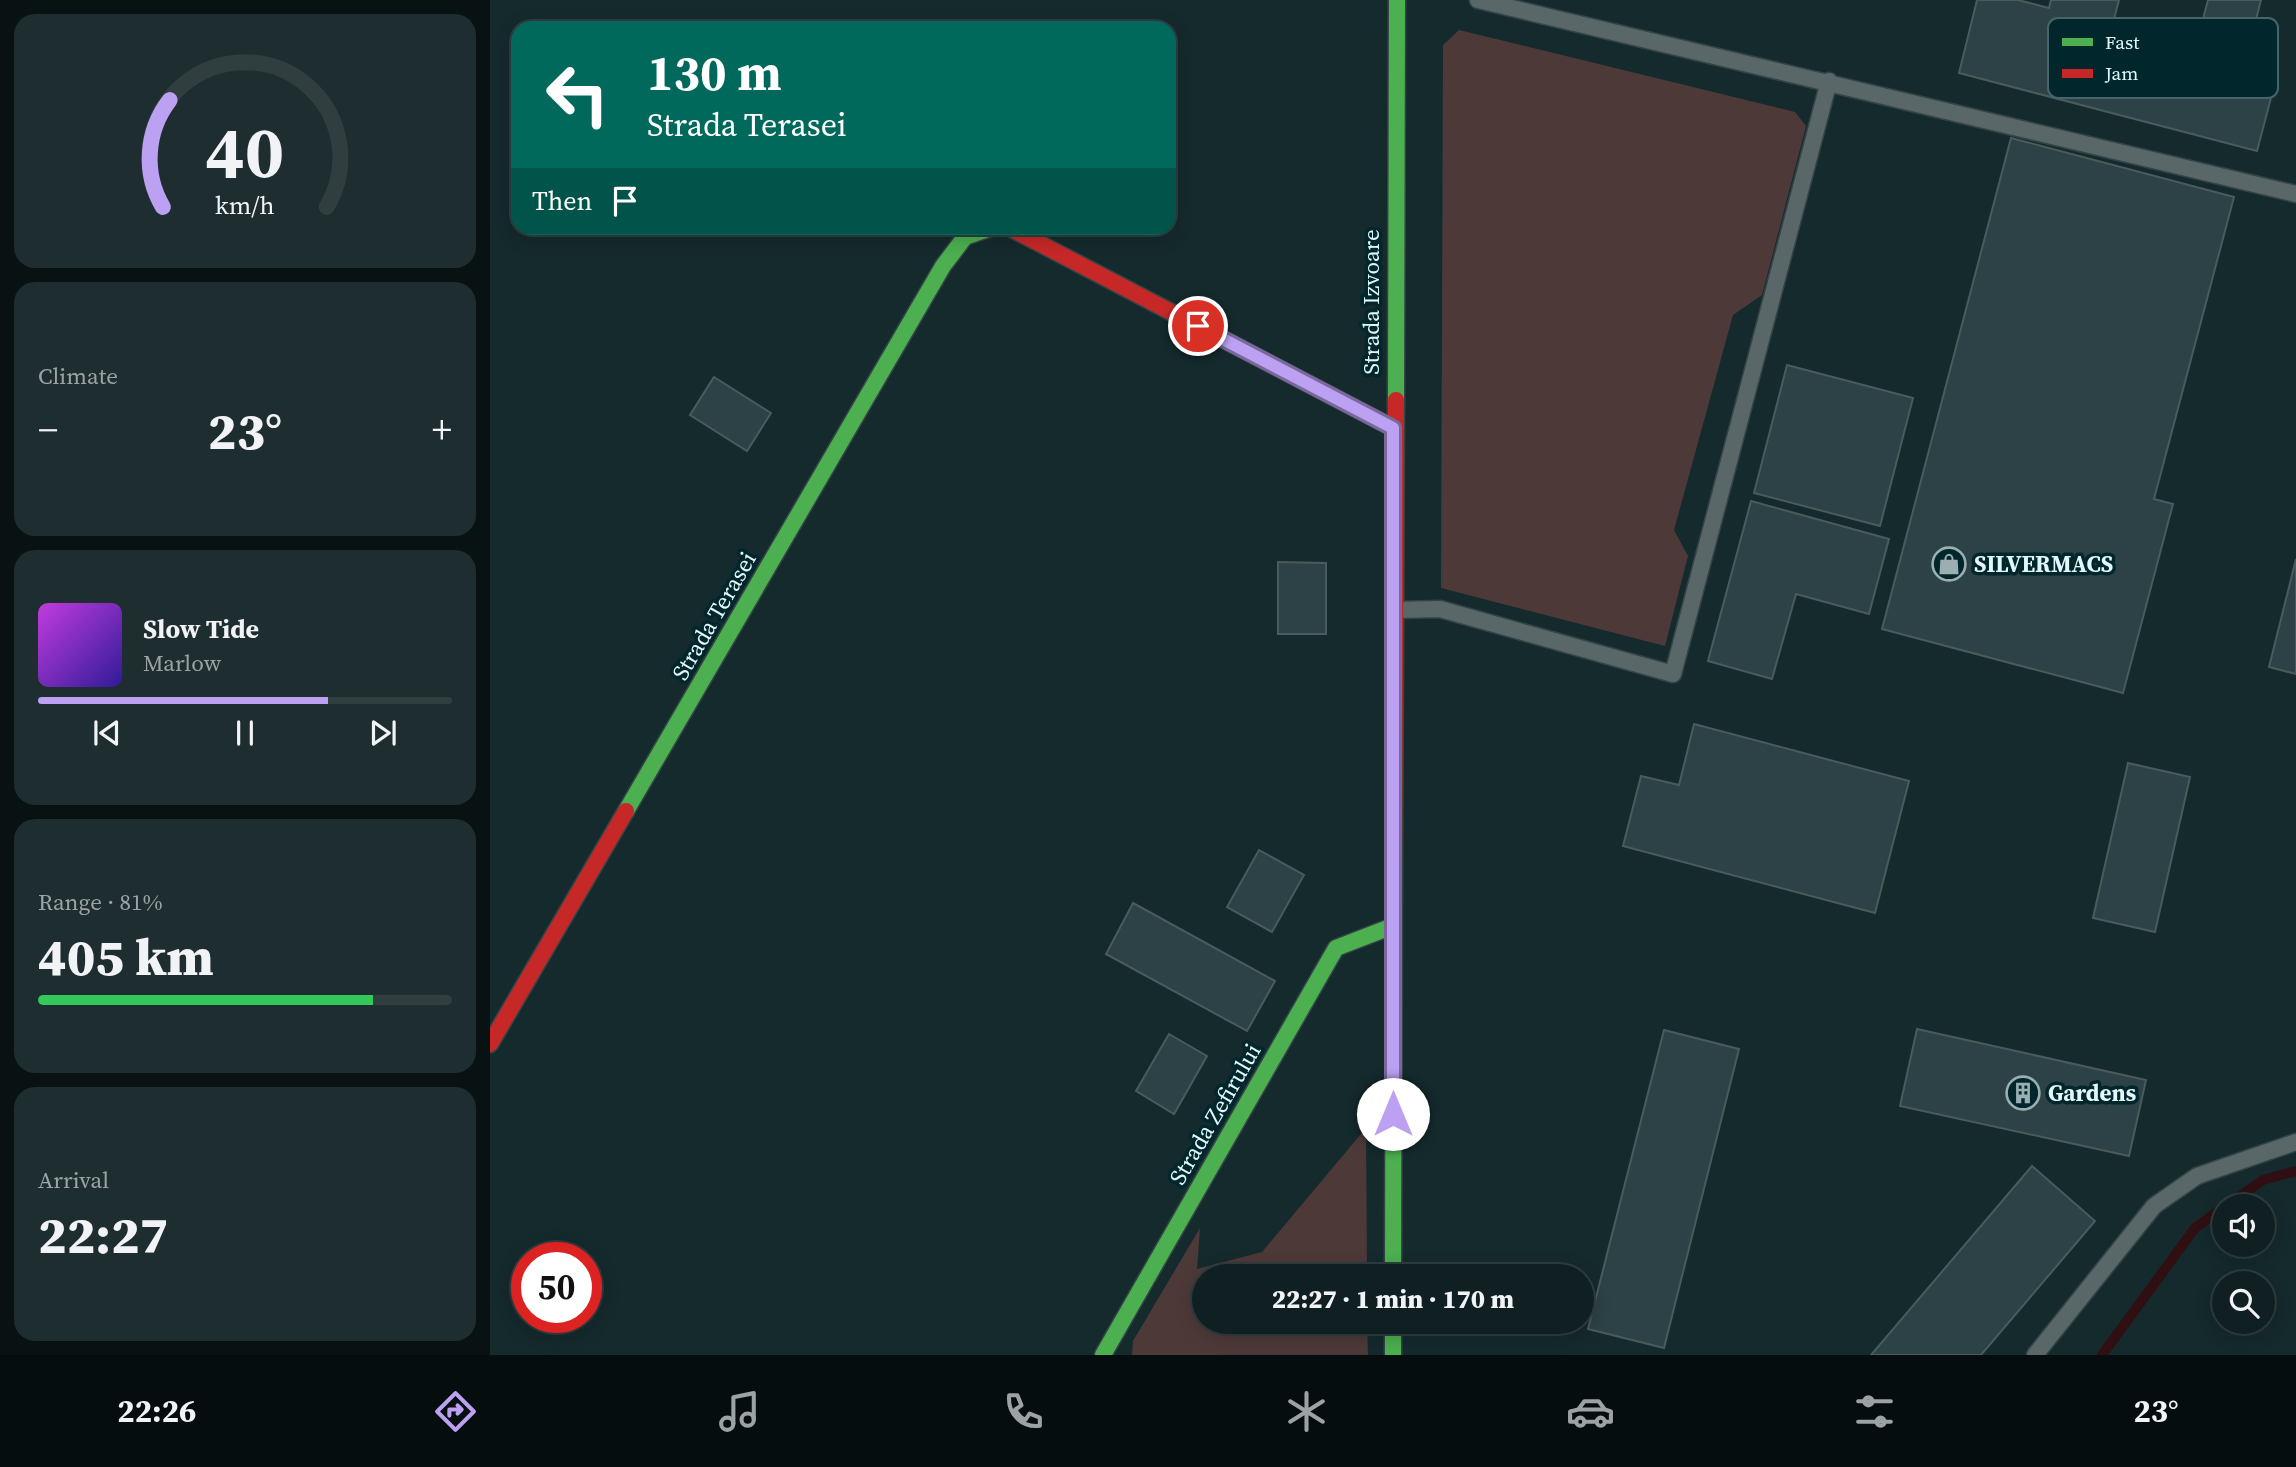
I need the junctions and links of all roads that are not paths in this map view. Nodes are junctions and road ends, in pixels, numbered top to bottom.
1 (1396, 0) edge
2 (1478, 0) edge
3 (1829, 81) junction
4 (2296, 194) edge
5 (971, 235) edge
6 (1023, 235) edge
7 (1393, 428) junction
8 (1393, 610) junction
9 (1393, 926) junction
10 (490, 1044) edge
11 (2296, 1142) edge
12 (1393, 1264) edge
13 (1393, 1334) edge
14 (1103, 1355) edge
15 (1393, 1355) edge
16 (2035, 1355) edge

1 - 7 street, Strada Izvoare
2 - 3 lane
3 - 4 lane
3 - 8 lane
5 - 10 street, Strada Terasei
6 - 7 street
7 - 8 street, Strada Izvoare
8 - 9 street, Strada Izvoare
9 - 12 street, Strada Izvoare
9 - 14 street, Strada Zefirului
11 - 16 lane
13 - 15 street

